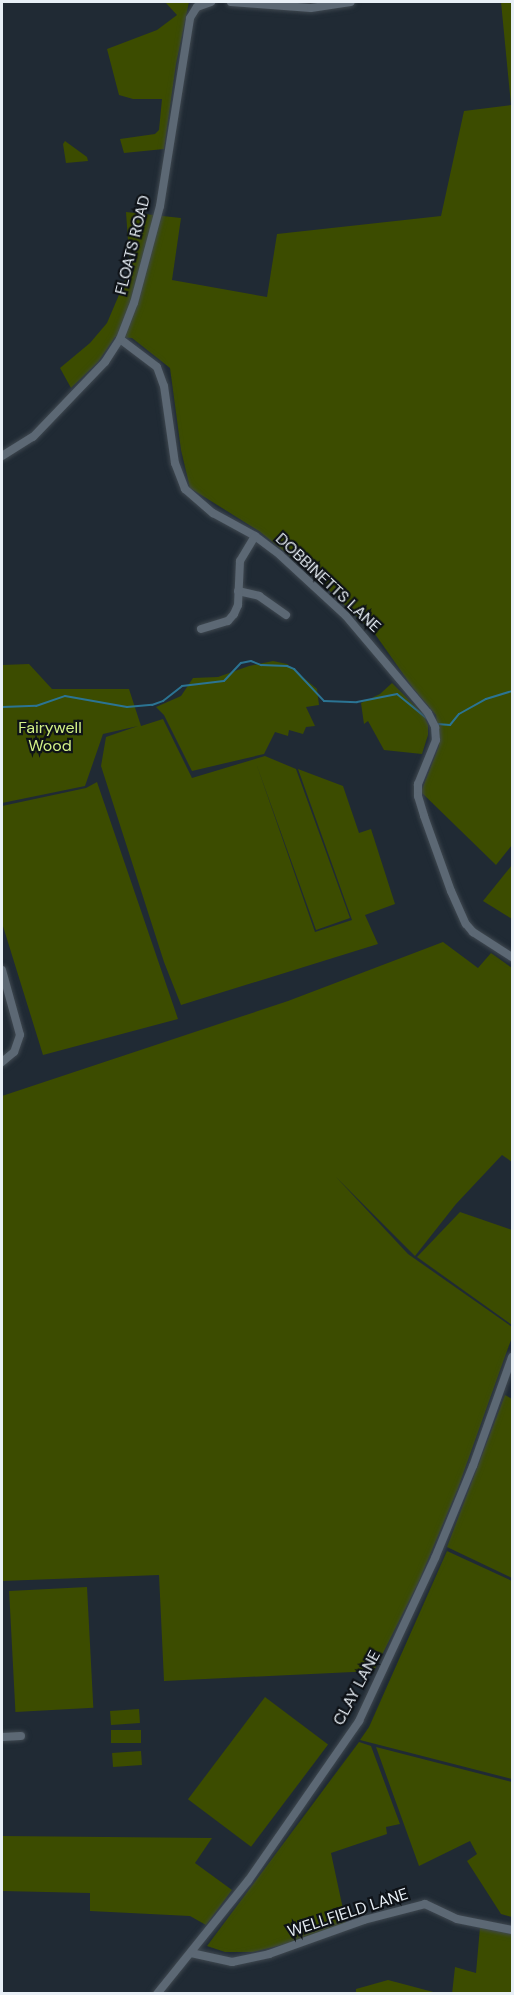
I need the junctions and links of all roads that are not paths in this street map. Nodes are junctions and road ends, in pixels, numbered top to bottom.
1 (211, 2) edge
2 (231, 2) edge
3 (351, 2) edge
4 (120, 339) junction
5 (2, 456) edge
6 (255, 537) junction
7 (238, 591) junction
8 (286, 615) dead end
9 (201, 629) dead end
10 (513, 957) edge
11 (2, 970) edge
12 (2, 1062) edge
13 (513, 1357) edge
14 (21, 1736) dead end
15 (2, 1737) edge
16 (513, 1930) edge
17 (191, 1953) junction
18 (158, 1994) edge

1 - 4 street, FLOATS ROAD
2 - 3 street
4 - 5 street, FLOATS ROAD
4 - 6 street, DOBBINETTS LANE
6 - 7 street
6 - 10 street, DOBBINETTS LANE
7 - 8 street
7 - 9 street
11 - 12 street
13 - 17 street, CLAY LANE
14 - 15 street
16 - 17 street, WELLFIELD LANE
17 - 18 street, CLAY LANE

